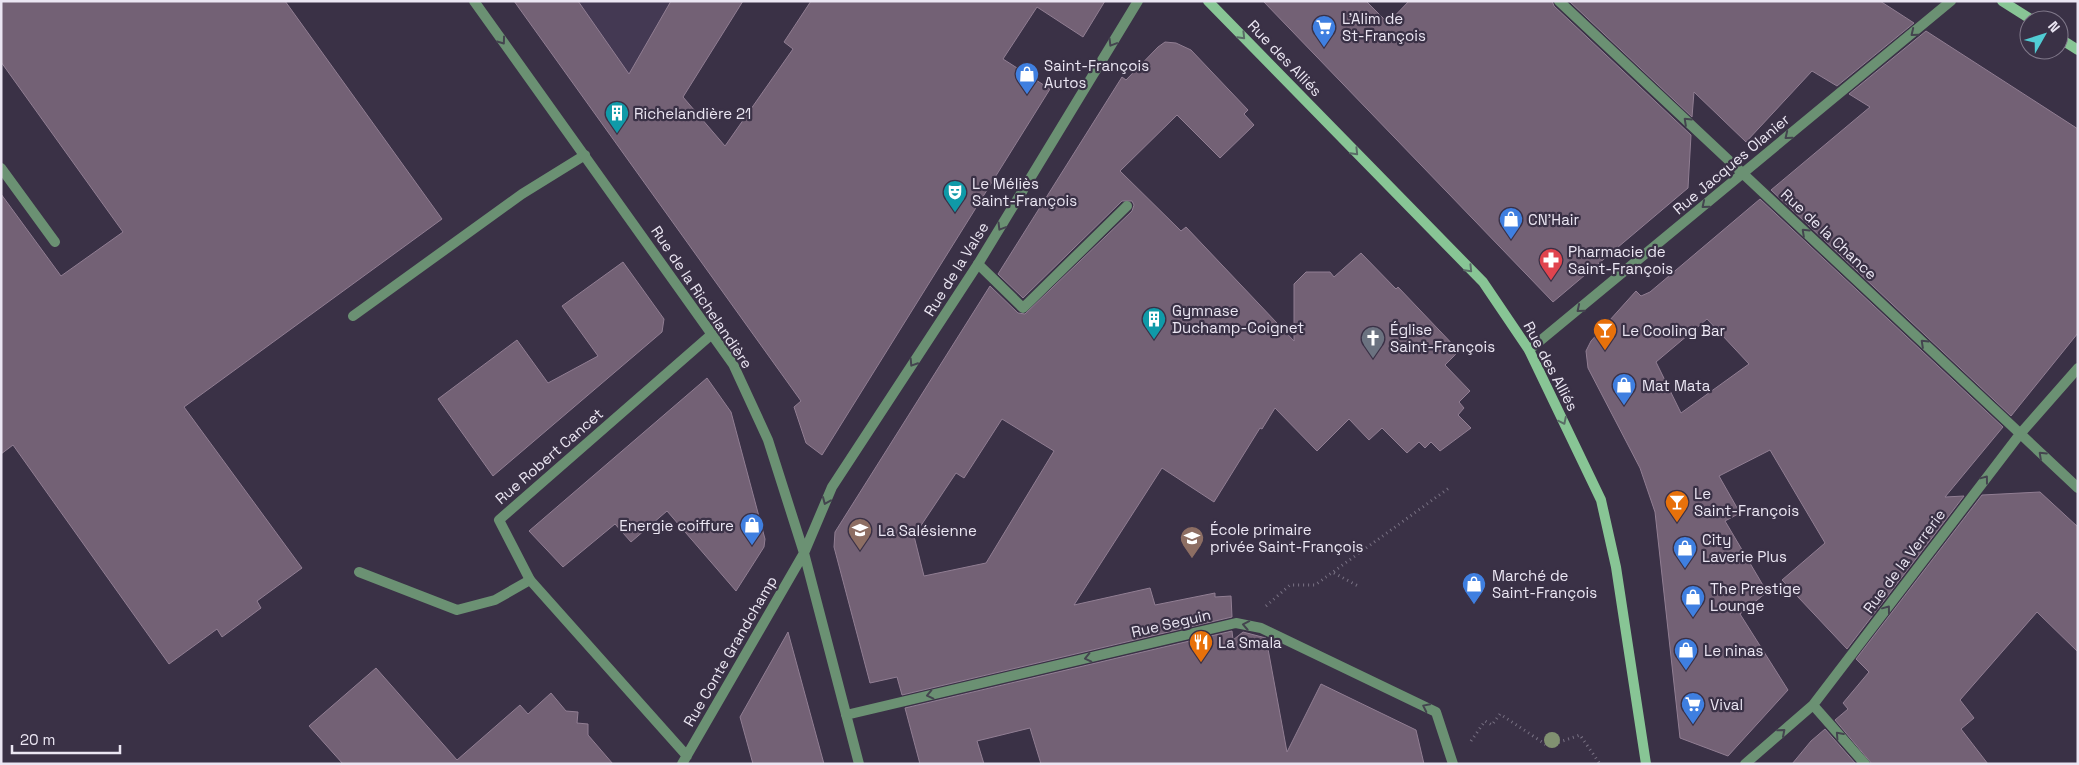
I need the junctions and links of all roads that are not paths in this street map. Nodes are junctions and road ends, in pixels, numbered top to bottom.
1 (474, 1) edge
2 (1138, 1) edge
3 (1208, 1) edge
4 (1559, 1) edge
5 (1951, 1) edge
6 (2002, 1) edge
7 (2019, 12) edge
8 (584, 154) junction
9 (1, 168) edge
10 (1742, 173) junction
11 (1127, 206) dead end
12 (55, 242) dead end
13 (978, 264) junction
14 (353, 316) dead end
15 (712, 334) junction
16 (1529, 350) junction
17 (2078, 368) edge
18 (2020, 434) junction
19 (2078, 488) edge
20 (804, 553) junction
21 (359, 572) dead end
22 (530, 580) junction
23 (1813, 705) junction
24 (846, 715) junction
25 (684, 760) edge
26 (859, 764) edge
27 (1453, 764) edge
28 (1646, 764) edge
29 (1745, 764) edge
30 (1865, 764) edge

1 -> 8 street, Rue de la Richelandière
2 -> 13 street, Rue de la Valse
3 -> 16 main road, Rue des Alliés
10 -> 4 street, Rue de la Chance
5 -> 10 street, Rue Jacques Olanier
6 - 7 main road
8 - 14 street
8 - 15 street, Rue de la Richelandière
9 - 12 street
10 -> 16 street, Rue Jacques Olanier
18 -> 10 street, Rue de la Chance
11 - 13 street
13 -> 20 street, Rue de la Valse
15 - 20 street, Rue de la Richelandière
15 - 22 street, Rue Robert Cancet
16 -> 28 main road, Rue des Alliés
17 - 18 street, Rue de la Verrerie
19 -> 18 street, Rue de la Chance
23 -> 18 street, Rue de la Verrerie
20 - 24 street, Rue de la Richelandière
20 - 25 street, Rue Conte Grandchamp
21 - 22 street
22 - 25 street, Rue Robert Cancet
29 -> 23 street, Rue de la Verrerie
30 -> 23 street
24 - 26 street, Rue de la Richelandière
27 -> 24 street, Rue Seguin

